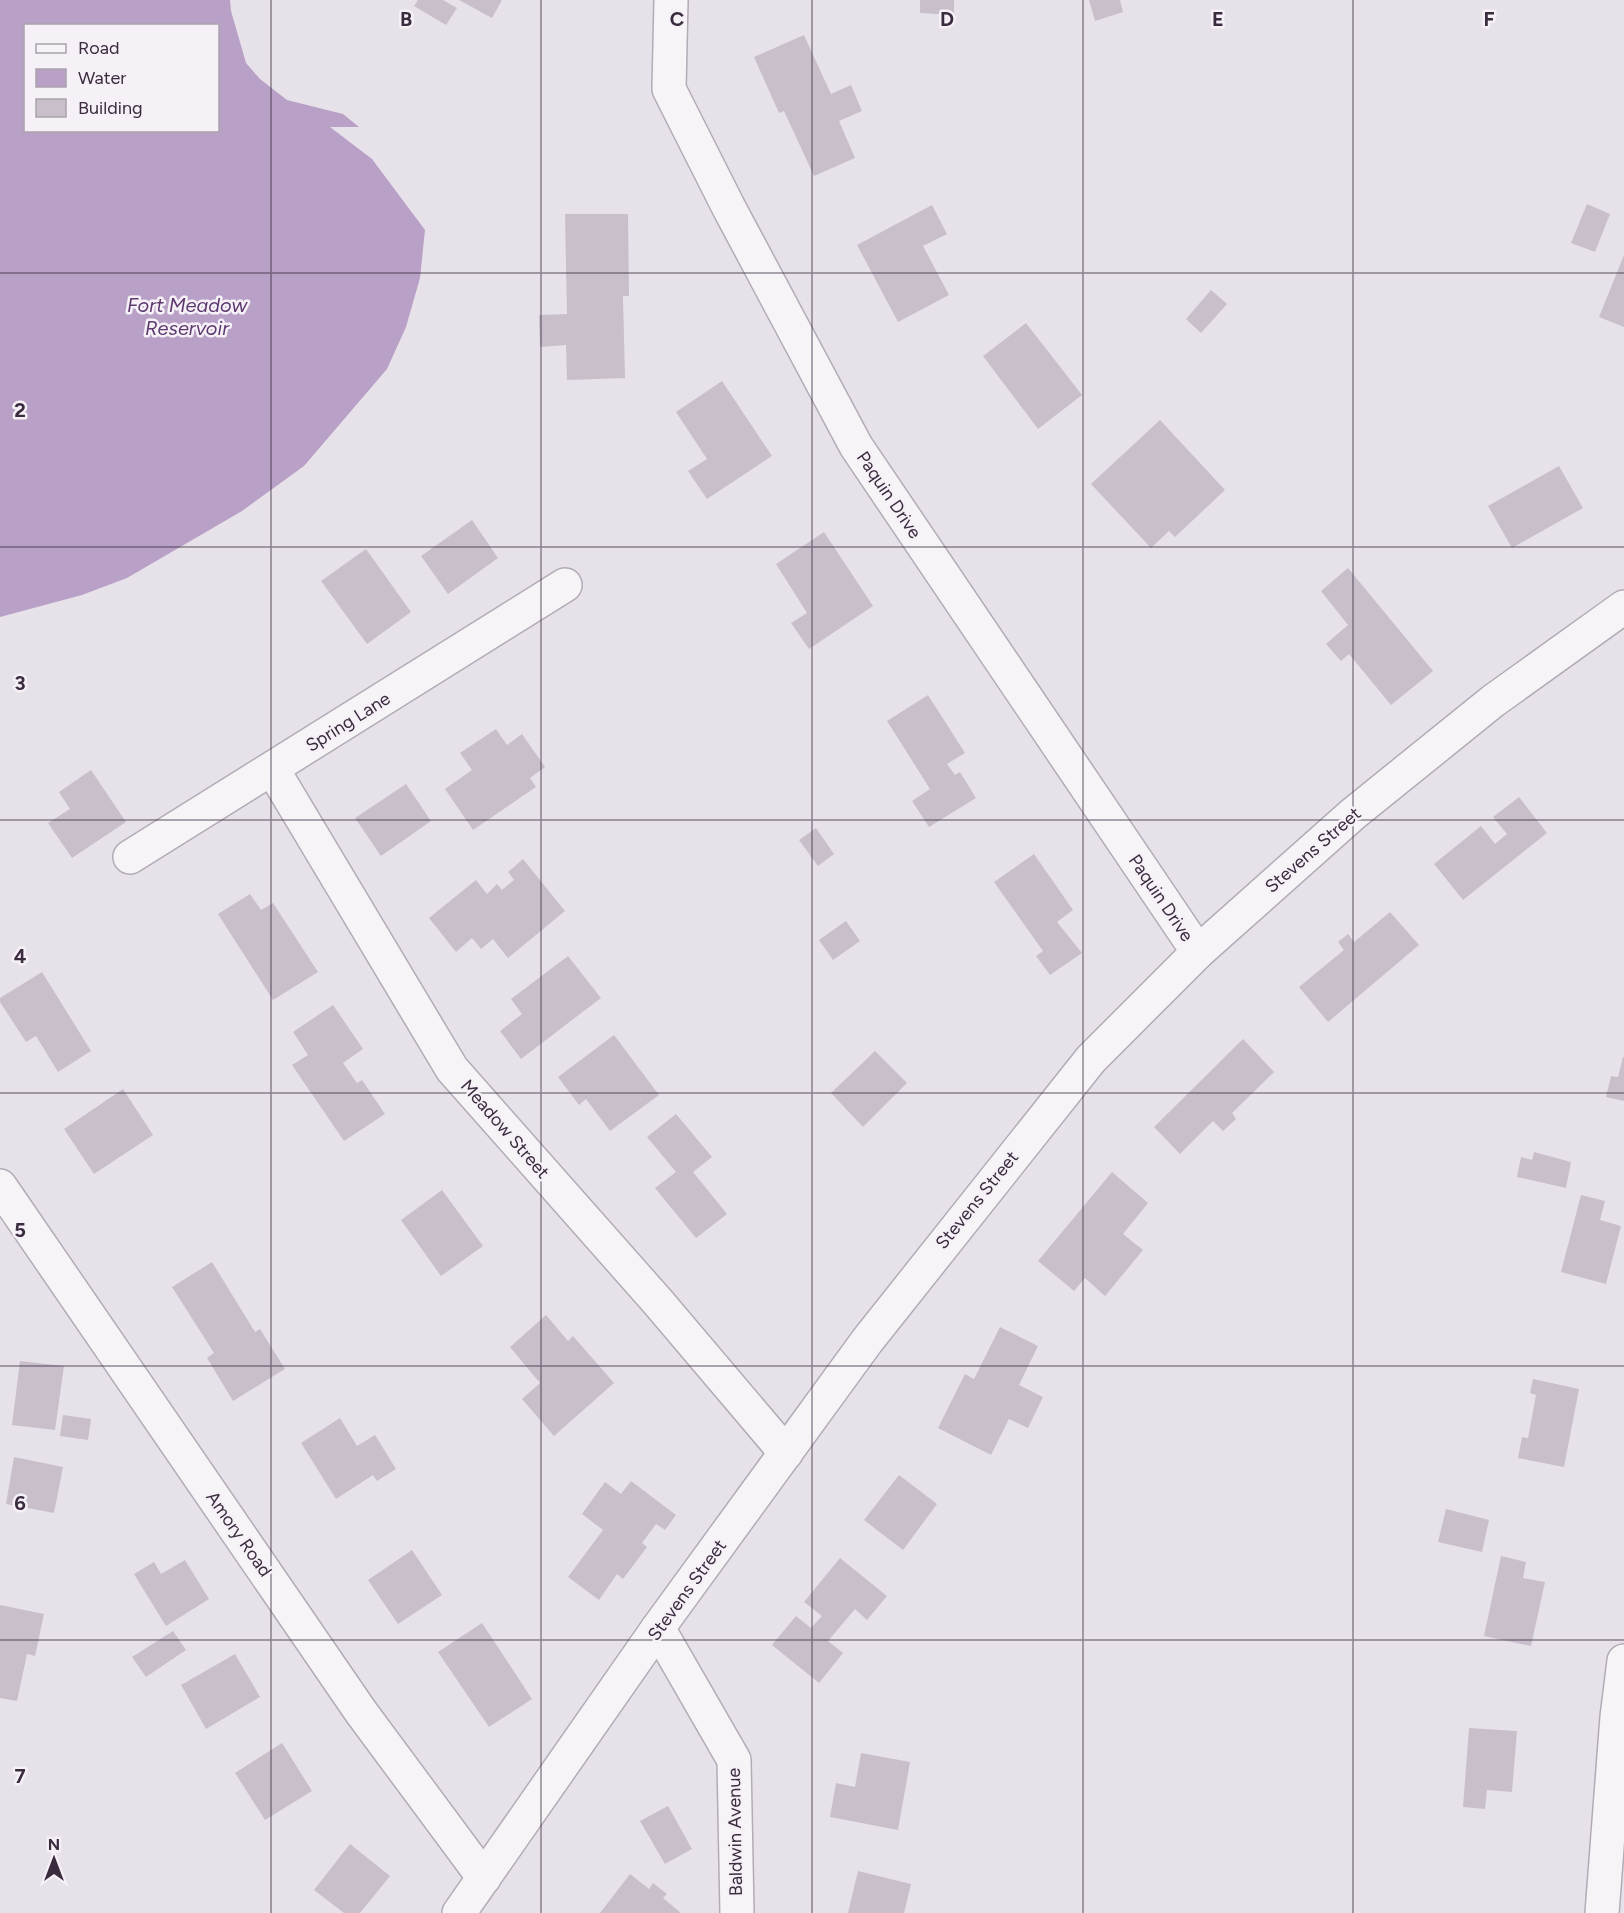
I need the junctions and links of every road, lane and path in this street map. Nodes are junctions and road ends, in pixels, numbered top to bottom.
1 (671, 0) edge
2 (565, 585) dead end
3 (1624, 607) edge
4 (273, 770) junction
5 (130, 857) dead end
6 (1198, 952) junction
7 (4, 1205) edge
8 (786, 1453) junction
9 (658, 1628) junction
10 (1624, 1661) edge
11 (484, 1878) junction
12 (459, 1913) edge
13 (737, 1913) edge
14 (1602, 1913) edge

1 - 6 street, Paquin Drive
2 - 4 street, Spring Lane
3 - 6 street, Stevens Street
4 - 5 street, Spring Lane
4 - 8 street, Meadow Street
6 - 8 street, Stevens Street
7 - 11 street, Amory Road
8 - 9 street, Stevens Street
9 - 11 street, Stevens Street
9 - 13 street, Baldwin Avenue
10 - 14 street
11 - 12 street, Stevens Street

